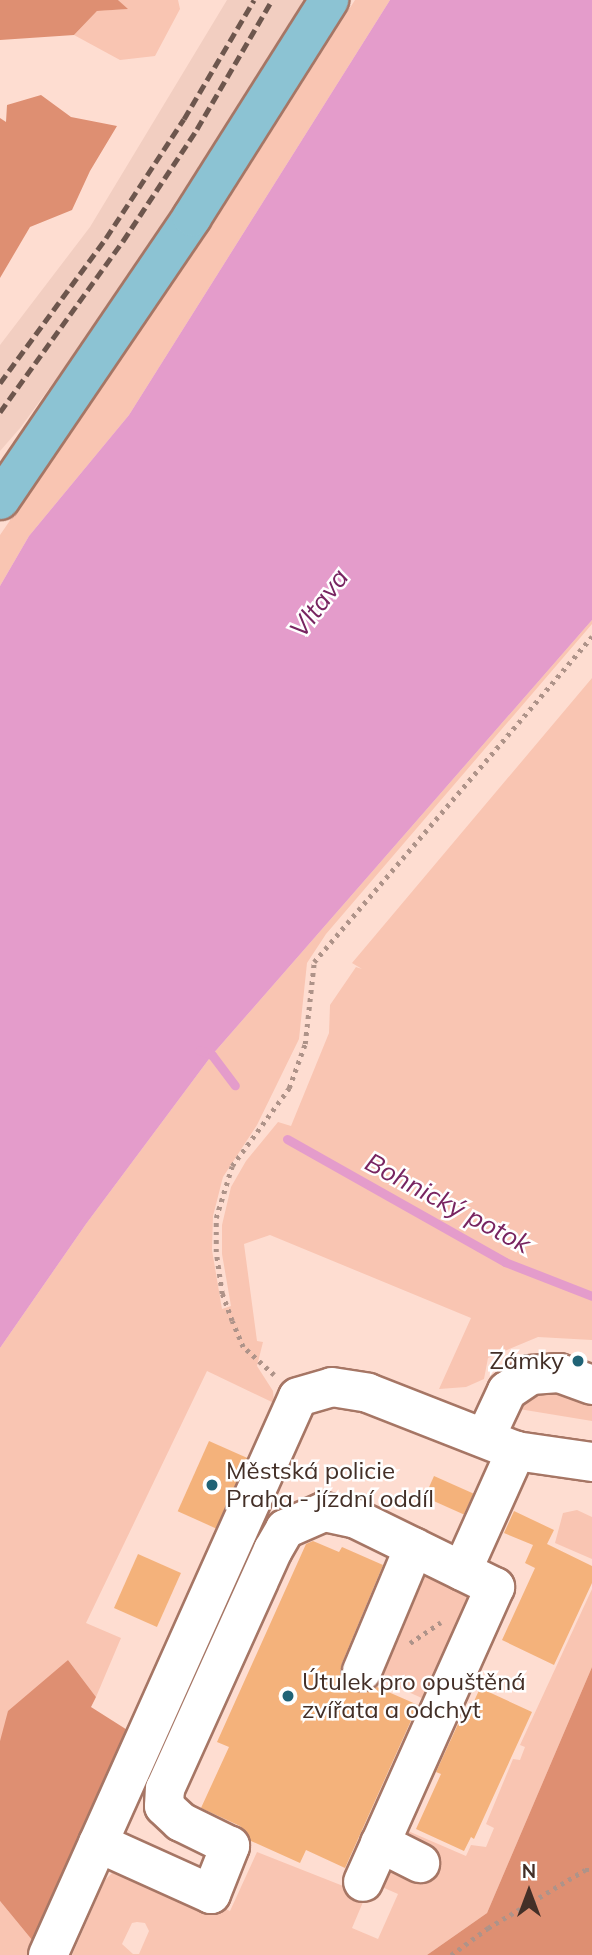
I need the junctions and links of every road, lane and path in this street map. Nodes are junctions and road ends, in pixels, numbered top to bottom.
1 (329, 0) edge
2 (0, 500) edge
3 (592, 637) edge
4 (592, 1385) edge
5 (298, 1396) junction
6 (500, 1445) junction
7 (592, 1462) edge
8 (414, 1548) junction
9 (462, 1571) junction
10 (444, 1620) dead end
11 (364, 1667) joint
12 (98, 1843) junction
13 (380, 1843) junction
14 (420, 1863) dead end
15 (592, 1870) edge
16 (363, 1882) dead end
17 (48, 1955) edge
18 (451, 1955) edge

1 - 2 main road
3 - 5 path
4 - 6 street
5 - 6 street
5 - 12 street
6 - 7 street
6 - 9 street
8 - 9 street
8 - 11 street
8 - 12 street
9 - 13 street
10 - 11 path
12 - 17 street
13 - 14 street
13 - 16 street
15 - 18 path

